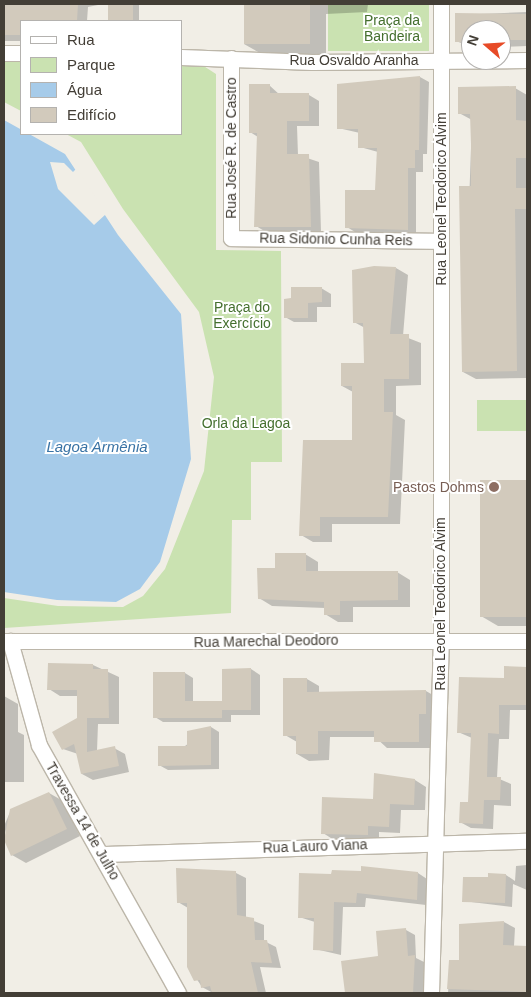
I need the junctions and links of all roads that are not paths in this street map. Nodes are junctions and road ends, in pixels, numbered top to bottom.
1 (441, 4) edge
2 (4, 52) edge
3 (20, 53) edge
4 (182, 57) edge
5 (231, 58) junction
6 (441, 60) junction
7 (527, 60) edge
8 (231, 238) joint
9 (441, 241) junction
10 (441, 639) junction
11 (7, 641) edge
12 (527, 641) edge
13 (9, 672) edge
14 (527, 841) edge
15 (437, 842) junction
16 (104, 854) junction
17 (178, 993) edge
18 (431, 993) edge

1 - 6 street, Rua Leonel Teodorico Alvim
2 - 3 street
4 - 5 street, Rua Osvaldo Aranha
5 - 6 street, Rua Osvaldo Aranha
5 - 8 street, Rua José R. de Castro
6 - 7 street, Rua Osvaldo Aranha
6 - 9 street, Rua Leonel Teodorico Alvim
8 - 9 street, Rua Sidonio Cunha Reis
9 - 10 street, Rua Leonel Teodorico Alvim
10 - 11 street, Rua Marechal Deodoro
10 - 12 street, Rua Marechal Deodoro
10 - 15 street, Rua Leonel Teodorico Alvim
11 - 13 street, Travessa 14 de Julho
13 - 16 street, Travessa 14 de Julho
14 - 15 street, Rua Lauro Viana
15 - 16 street, Rua Lauro Viana
15 - 18 street, Rua Leonel Teodorico Alvim
16 - 17 street, Travessa 14 de Julho

